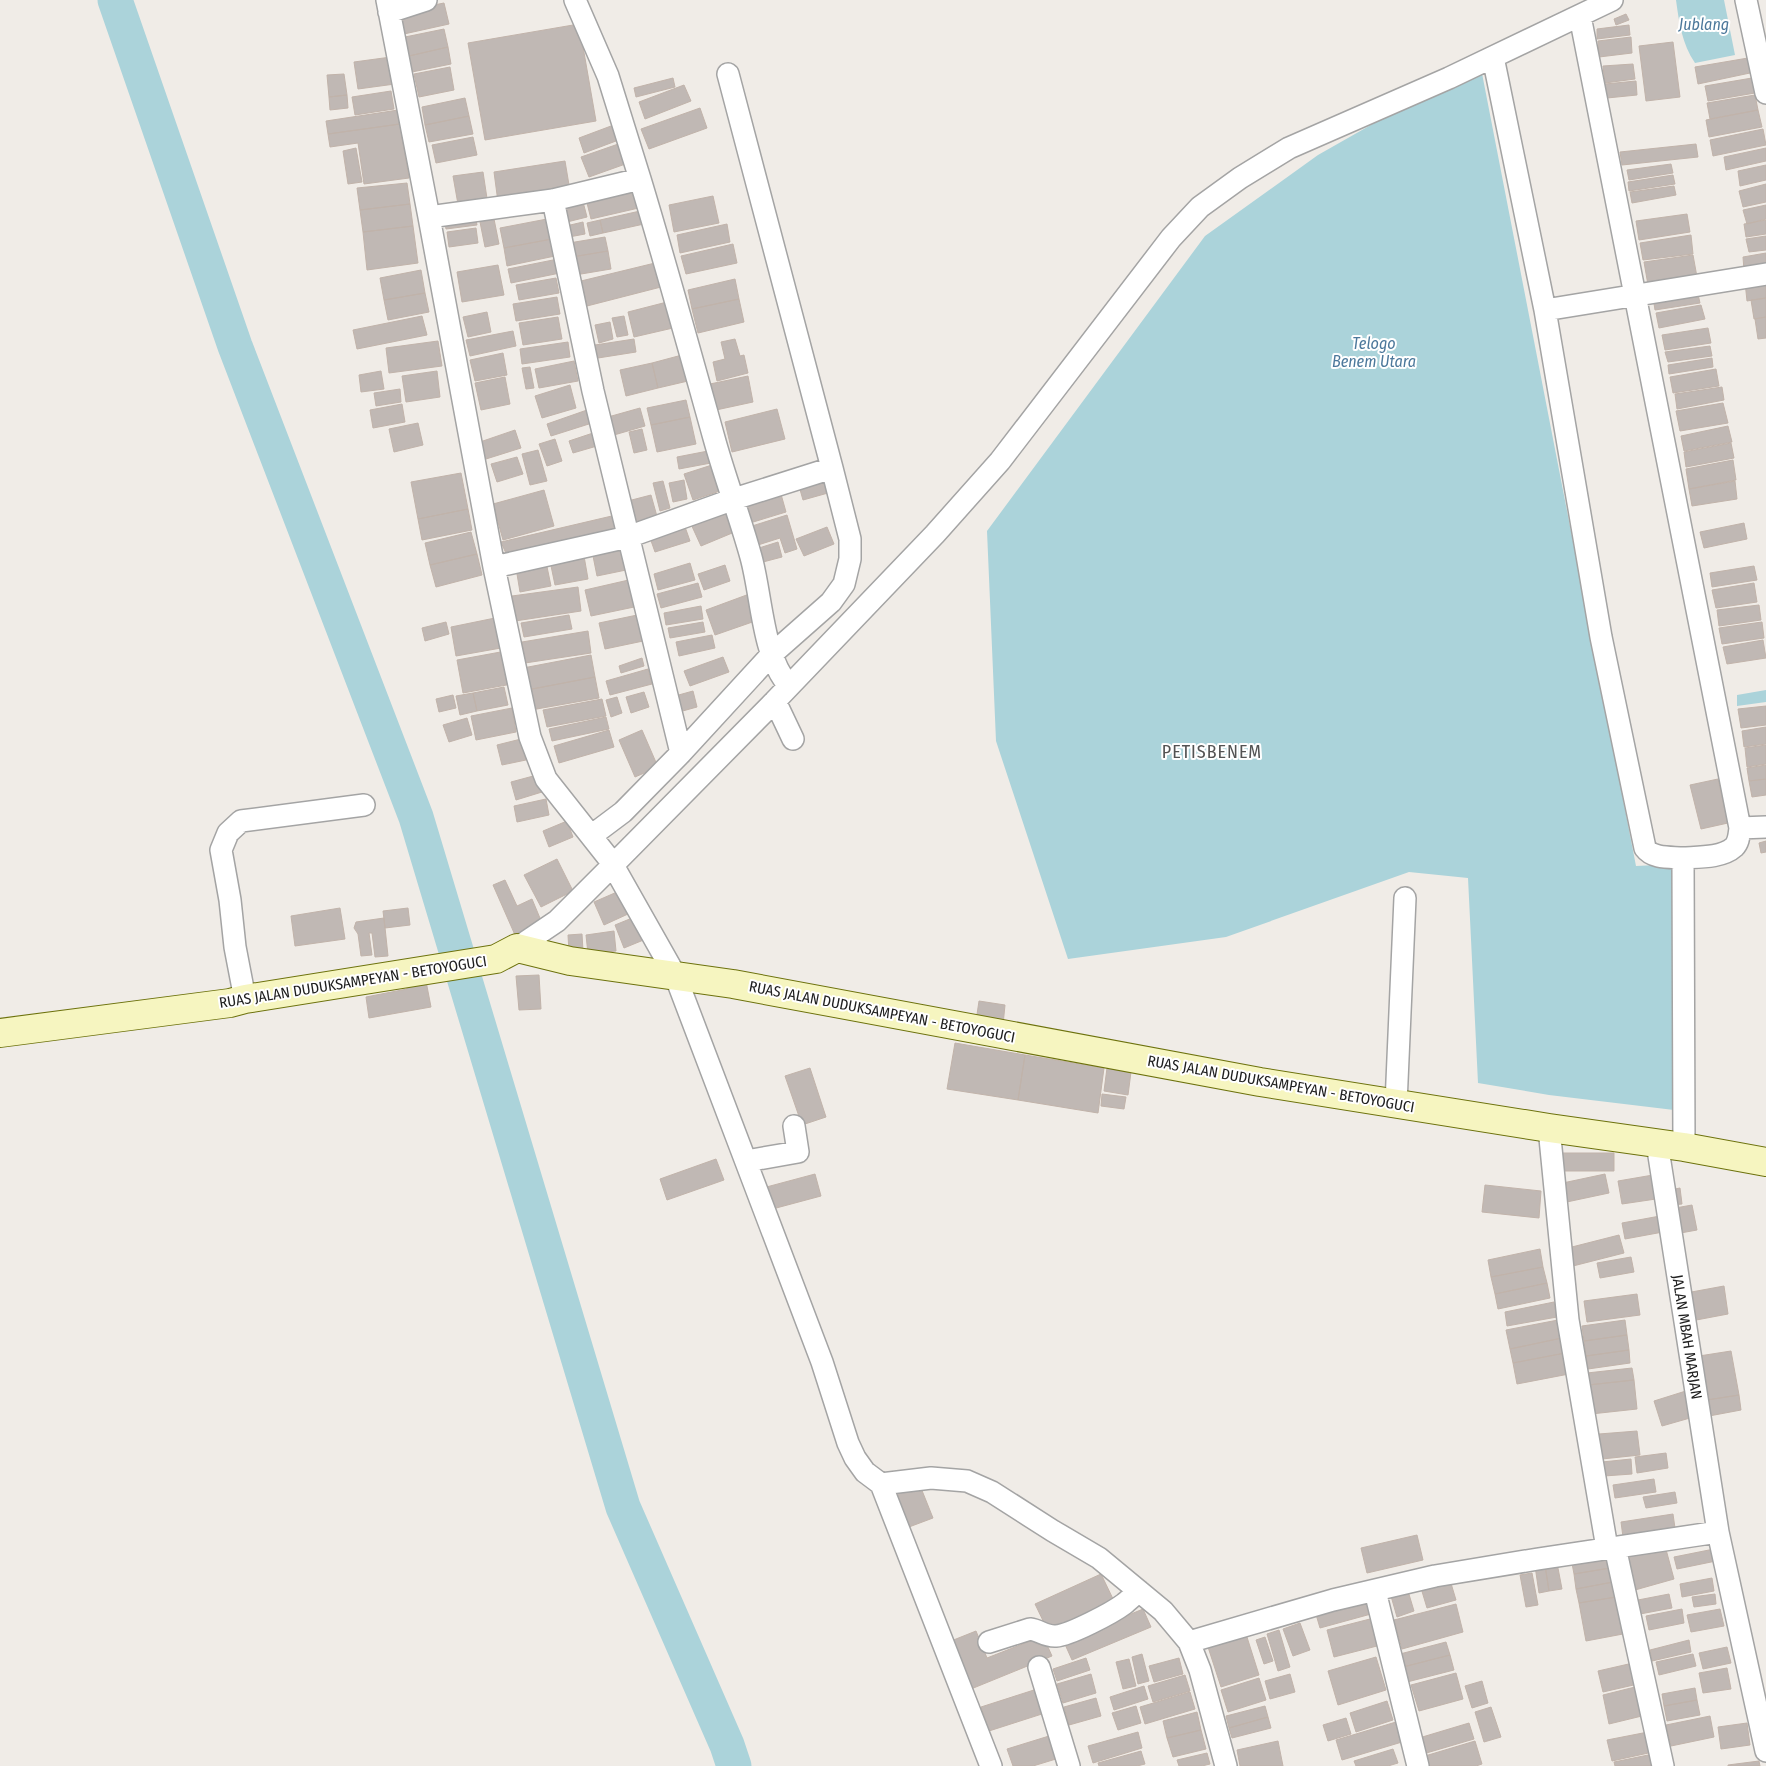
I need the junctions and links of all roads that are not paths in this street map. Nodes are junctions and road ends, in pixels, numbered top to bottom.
1 (426, 0) edge
2 (575, 0) edge
3 (1612, 0) edge
4 (1746, 0) edge
5 (388, 6) edge
6 (1580, 16) junction
7 (1493, 57) junction
8 (728, 74) dead end
9 (1766, 93) edge
10 (640, 179) junction
11 (553, 200) junction
12 (429, 217) junction
13 (1766, 274) edge
14 (1634, 294) junction
15 (1545, 310) junction
16 (832, 468) junction
17 (734, 499) junction
18 (628, 537) junction
19 (494, 567) junction
20 (779, 670) junction
21 (775, 701) junction
22 (793, 739) dead end
23 (681, 753) junction
24 (364, 805) dead end
25 (1766, 826) edge
26 (1740, 828) junction
27 (604, 852) junction
28 (1683, 858) junction
29 (1405, 898) dead end
30 (506, 953) junction
31 (674, 975) junction
32 (245, 999) junction
33 (0, 1033) edge
34 (1396, 1104) junction
35 (794, 1126) dead end
36 (1549, 1128) junction
37 (1657, 1143) junction
38 (1684, 1147) junction
39 (746, 1162) junction
40 (1766, 1162) edge
41 (881, 1484) junction
42 (1718, 1532) junction
43 (1611, 1548) junction
44 (1375, 1590) junction
45 (1139, 1591) junction
46 (989, 1642) dead end
47 (1188, 1642) junction
48 (1040, 1667) dead end
49 (1766, 1750) edge
50 (991, 1766) edge
51 (1069, 1766) edge
52 (1226, 1766) edge
53 (1418, 1766) edge
54 (1664, 1766) edge

1 - 5 street
2 - 10 street
3 - 6 street
4 - 9 street
5 - 12 street
6 - 7 street
6 - 14 street
7 - 15 street
7 - 20 street
8 - 16 street
10 - 11 street
10 - 17 street
11 - 12 street
11 - 18 street
12 - 19 street
13 - 14 street
14 - 15 street
14 - 26 street
15 - 28 street
16 - 17 street
16 - 20 street
17 - 18 street
17 - 20 street
18 - 19 street
18 - 23 street
19 - 27 street
20 - 21 street
20 - 23 street
21 - 22 street
21 - 27 street
23 - 27 street
24 - 32 street
25 - 26 street
26 - 28 street
27 - 30 street
27 - 31 street
28 - 38 street
29 - 34 street
30 - 31 main road, RUAS JALAN DUDUKSAMPEYAN - BETOYOGUCI
30 - 32 main road, RUAS JALAN DUDUKSAMPEYAN - BETOYOGUCI
31 - 34 main road, RUAS JALAN DUDUKSAMPEYAN - BETOYOGUCI
31 - 39 street
32 - 33 main road, RUAS JALAN DUDUKSAMPEYAN - BETOYOGUCI
34 - 36 main road, RUAS JALAN DUDUKSAMPEYAN - BETOYOGUCI
35 - 39 street
36 - 37 main road, RUAS JALAN DUDUKSAMPEYAN - BETOYOGUCI
36 - 43 street
37 - 38 main road, RUAS JALAN DUDUKSAMPEYAN - BETOYOGUCI
37 - 42 street, JALAN MBAH MARJAN
38 - 40 main road, RUAS JALAN DUDUKSAMPEYAN - BETOYOGUCI
39 - 41 street
41 - 45 street
41 - 50 street
42 - 43 street
42 - 49 street, JALAN MBAH MARJAN
43 - 44 street
43 - 54 street
44 - 47 street
44 - 53 street
45 - 46 street
45 - 47 street
47 - 52 street
48 - 51 street

